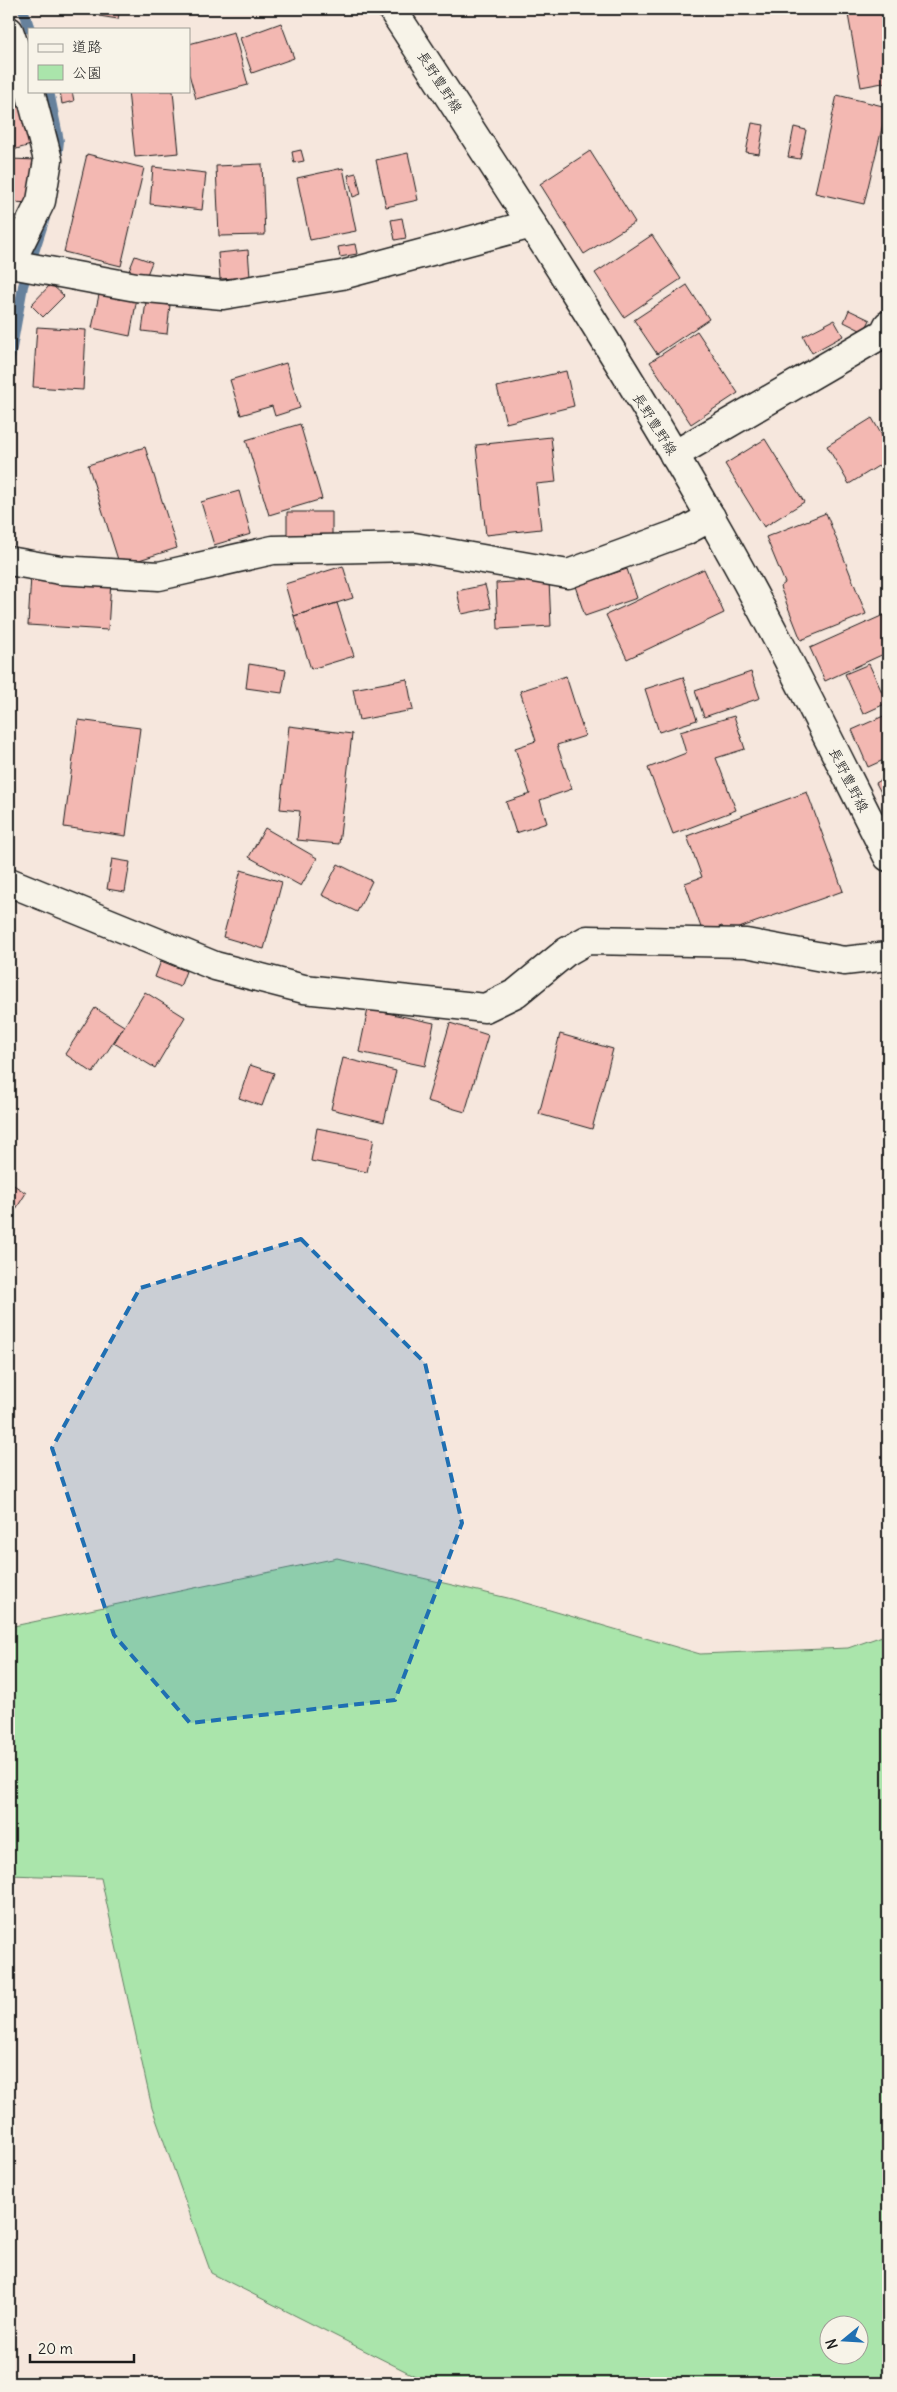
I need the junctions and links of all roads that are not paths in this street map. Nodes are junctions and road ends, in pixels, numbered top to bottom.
1 (392, 9) edge
2 (9, 31) edge
3 (28, 87) edge
4 (30, 92) edge
5 (532, 224) junction
6 (21, 266) edge
7 (888, 325) edge
8 (674, 455) junction
9 (710, 517) junction
10 (9, 561) edge
11 (888, 857) edge
12 (9, 882) edge
13 (888, 956) edge

1 - 5 street, 長野豊野線
2 - 3 street
4 - 6 street
5 - 6 street
5 - 8 street, 長野豊野線
7 - 8 street
8 - 9 street, 長野豊野線
9 - 10 street
9 - 11 street, 長野豊野線
12 - 13 street

